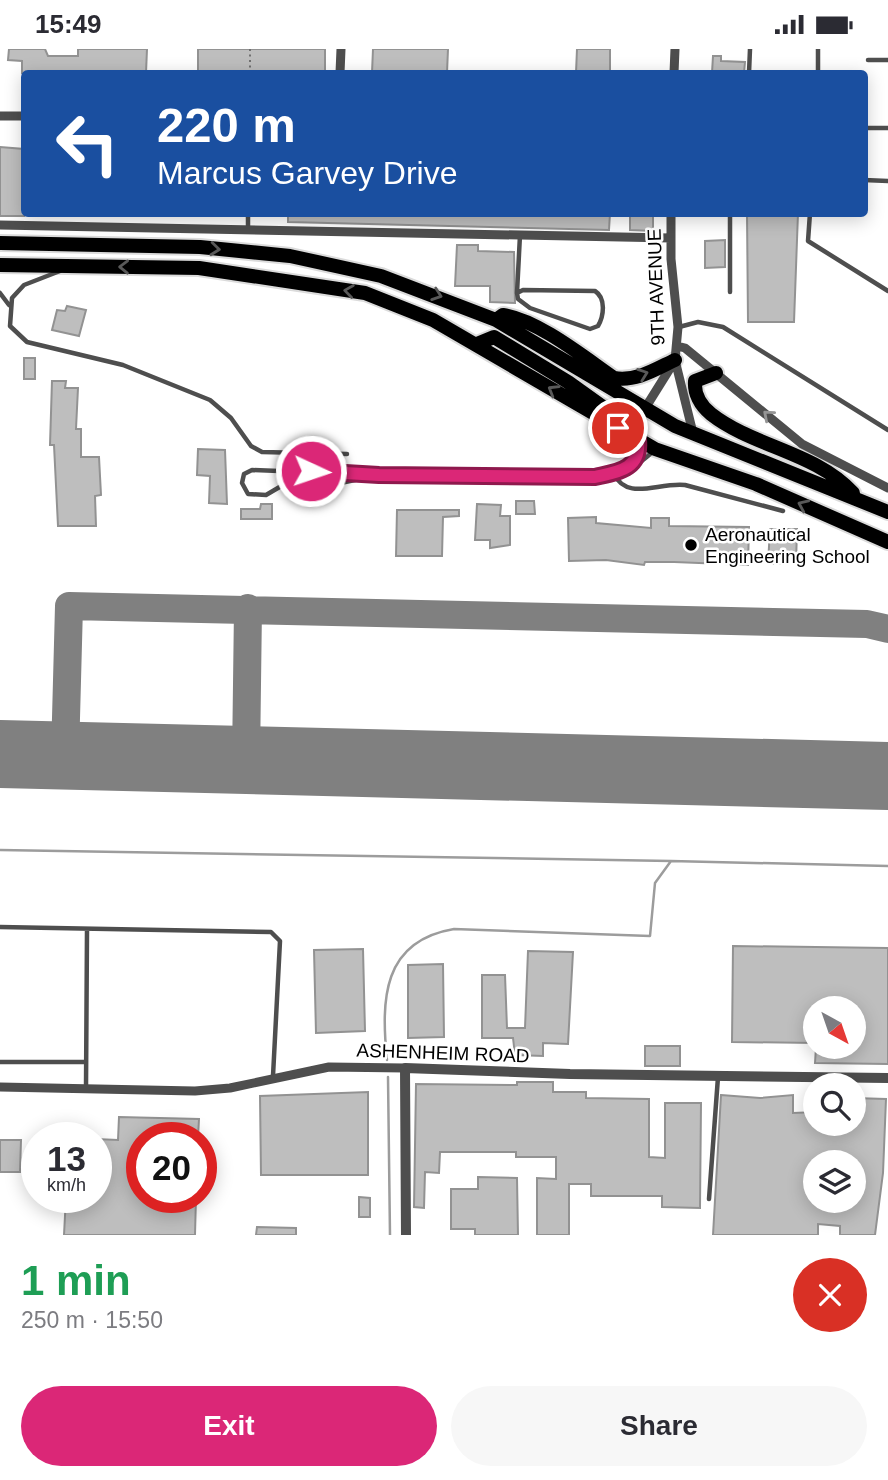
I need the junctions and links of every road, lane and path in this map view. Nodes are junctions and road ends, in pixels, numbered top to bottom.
1 (250, 49) edge
2 (341, 49) edge
3 (675, 49) edge
4 (750, 49) edge
5 (818, 49) edge
6 (888, 59) edge
7 (868, 60) dead end
8 (250, 70) edge
9 (340, 70) edge
10 (674, 70) edge
11 (749, 70) edge
12 (818, 70) edge
13 (0, 116) edge
14 (21, 116) edge
15 (868, 128) edge
16 (888, 128) edge
17 (868, 180) edge
18 (888, 181) edge
19 (248, 217) edge
20 (671, 217) edge
21 (730, 217) edge
22 (810, 217) edge
23 (0, 225) edge
24 (248, 230) junction
25 (520, 235) junction
26 (671, 239) junction
27 (0, 243) edge
28 (0, 265) edge
29 (70, 266) junction
30 (888, 291) edge
31 (730, 292) dead end
32 (0, 293) edge
33 (517, 293) junction
34 (9, 306) junction
35 (496, 320) junction
36 (678, 327) junction
37 (477, 344) junction
38 (676, 353) junction
39 (716, 373) junction
40 (644, 410) junction
41 (888, 430) edge
42 (693, 433) junction
43 (638, 440) junction
44 (655, 449) junction
45 (297, 453) junction
46 (348, 454) dead end
47 (626, 470) junction
48 (296, 471) junction
49 (613, 473) junction
50 (379, 475) junction
51 (888, 488) edge
52 (859, 500) junction
53 (783, 511) dead end
54 (888, 512) edge
55 (888, 542) edge
56 (0, 927) edge
57 (87, 930) junction
58 (0, 1062) edge
59 (86, 1062) junction
60 (405, 1068) junction
61 (274, 1076) junction
62 (718, 1076) junction
63 (888, 1079) edge
64 (0, 1087) edge
65 (86, 1089) junction
66 (709, 1199) dead end
67 (405, 1235) edge

1 - 8 path
2 - 9 street
3 - 10 street
4 - 11 lane
5 - 12 lane
6 - 7 lane
13 - 14 street
15 - 16 lane
17 - 18 lane
19 - 24 lane
20 - 26 street, 9TH AVENUE
21 - 31 lane
22 - 30 lane
23 - 24 street
24 - 25 street
25 - 26 street
25 - 33 lane
26 - 36 street, 9TH AVENUE
27 -> 35 highway
28 - 29 highway
29 - 34 lane
37 -> 29 highway
32 - 34 lane
33 - 33 lane
34 - 45 lane
35 -> 38 highway
35 - 40 highway
36 - 38 street, 9TH AVENUE
36 - 41 lane
37 - 40 highway
43 -> 37 highway
38 - 39 street
38 - 40 street, 9TH AVENUE
38 - 42 street, 9TH AVENUE
51 -> 39 street
39 - 52 highway
40 - 42 highway
42 - 52 highway
43 - 44 highway
43 - 47 lane
44 - 47 lane
55 -> 44 highway
45 - 46 lane
45 - 48 lane
47 - 49 lane
48 - 50 lane
48 - 50 lane
49 - 50 lane
49 - 53 lane
52 - 54 highway
56 - 57 lane
57 - 59 lane
57 - 61 lane
58 - 59 lane
59 - 65 lane
60 - 61 street, ASHENHEIM ROAD
60 - 62 street, ASHENHEIM ROAD
60 - 67 street
61 - 65 street, ASHENHEIM ROAD
62 - 63 street, ASHENHEIM ROAD
62 - 66 lane
64 - 65 street, ASHENHEIM ROAD

